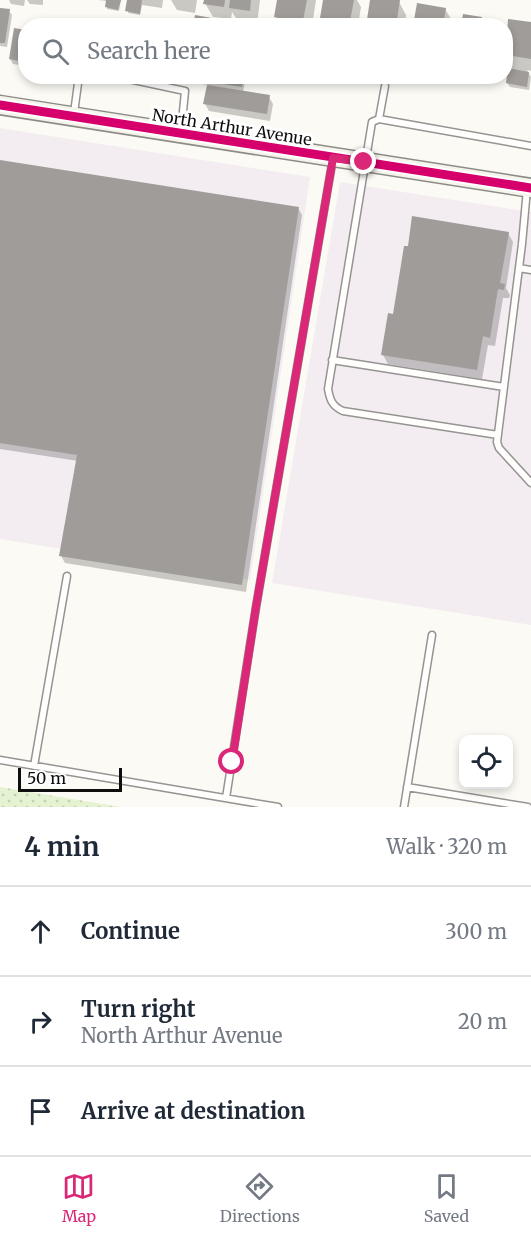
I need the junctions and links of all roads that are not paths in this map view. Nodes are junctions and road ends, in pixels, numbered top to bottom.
1 (78, 84) edge
2 (152, 84) edge
3 (385, 86) dead end
4 (0, 105) edge
5 (73, 117) junction
6 (379, 119) junction
7 (181, 134) junction
8 (531, 146) edge
9 (333, 158) junction
10 (364, 162) junction
11 (529, 188) edge
12 (519, 268) junction
13 (531, 270) edge
14 (332, 360) junction
15 (504, 387) junction
16 (498, 435) junction
17 (531, 483) edge
18 (67, 576) dead end
19 (432, 635) dead end
20 (0, 760) edge
21 (34, 766) junction
22 (407, 787) junction
23 (226, 798) junction
24 (278, 807) edge
25 (404, 807) edge
26 (528, 807) edge

1 - 5 lane
2 - 7 lane
3 - 6 lane
4 - 5 street, North Arthur Avenue
5 - 7 street, North Arthur Avenue
6 - 8 lane
6 - 10 lane
7 - 9 street, North Arthur Avenue
9 - 10 street, North Arthur Avenue
9 - 23 lane
10 - 11 street, North Arthur Avenue
10 - 14 lane
11 - 12 lane
12 - 13 lane
12 - 15 lane
14 - 15 lane
14 - 16 lane
15 - 16 lane
16 - 17 lane
18 - 21 lane
19 - 22 lane
20 - 21 lane
21 - 23 lane
22 - 25 lane
22 - 26 lane
23 - 24 lane

